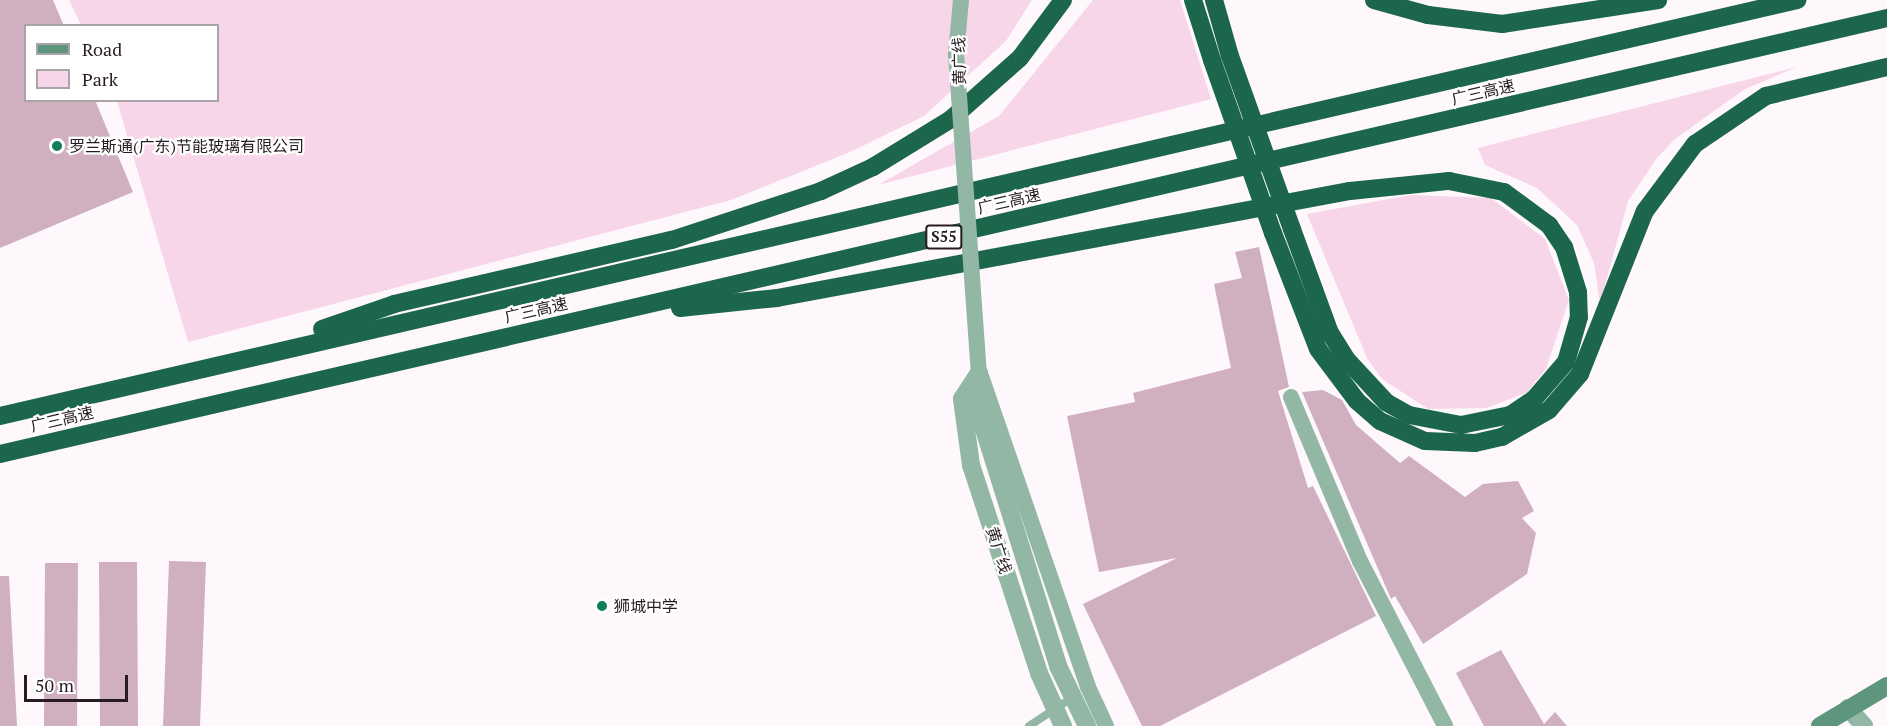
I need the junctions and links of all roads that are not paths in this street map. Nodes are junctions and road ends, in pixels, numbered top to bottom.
1 (961, 0) edge
2 (1063, 0) edge
3 (1193, 0) edge
4 (1214, 0) edge
5 (1374, 0) edge
6 (1658, 0) edge
7 (1798, 0) edge
8 (1887, 18) edge
9 (1887, 67) edge
10 (597, 316) junction
11 (244, 357) junction
12 (980, 373) junction
13 (1291, 397) dead end
14 (0, 416) edge
15 (0, 454) edge
16 (1887, 686) edge
17 (1080, 692) junction
18 (1848, 708) junction
19 (1055, 709) junction
20 (1029, 726) edge
21 (1063, 726) edge
22 (1087, 726) edge
23 (1106, 726) edge
24 (1445, 726) edge
25 (1820, 726) edge
26 (1854, 726) edge
27 (1864, 726) edge

1 - 12 street, 黄广线, bridge
2 - 11 highway
3 - 9 highway, bridge
4 - 10 highway, bridge
5 - 6 highway
7 - 11 highway, 广三高速 / S55
8 - 10 highway, 广三高速 / S55
10 - 15 highway, 广三高速 / S55
11 - 14 highway, 广三高速 / S55
12 - 17 street, 黄广线
12 - 19 street, 黄广线
13 - 24 street
16 - 18 main road
17 - 19 lane
17 - 22 street, 黄广线
17 - 23 street
18 - 25 main road
18 - 26 street
18 - 27 street
19 - 20 lane
19 - 21 street, 黄广线

